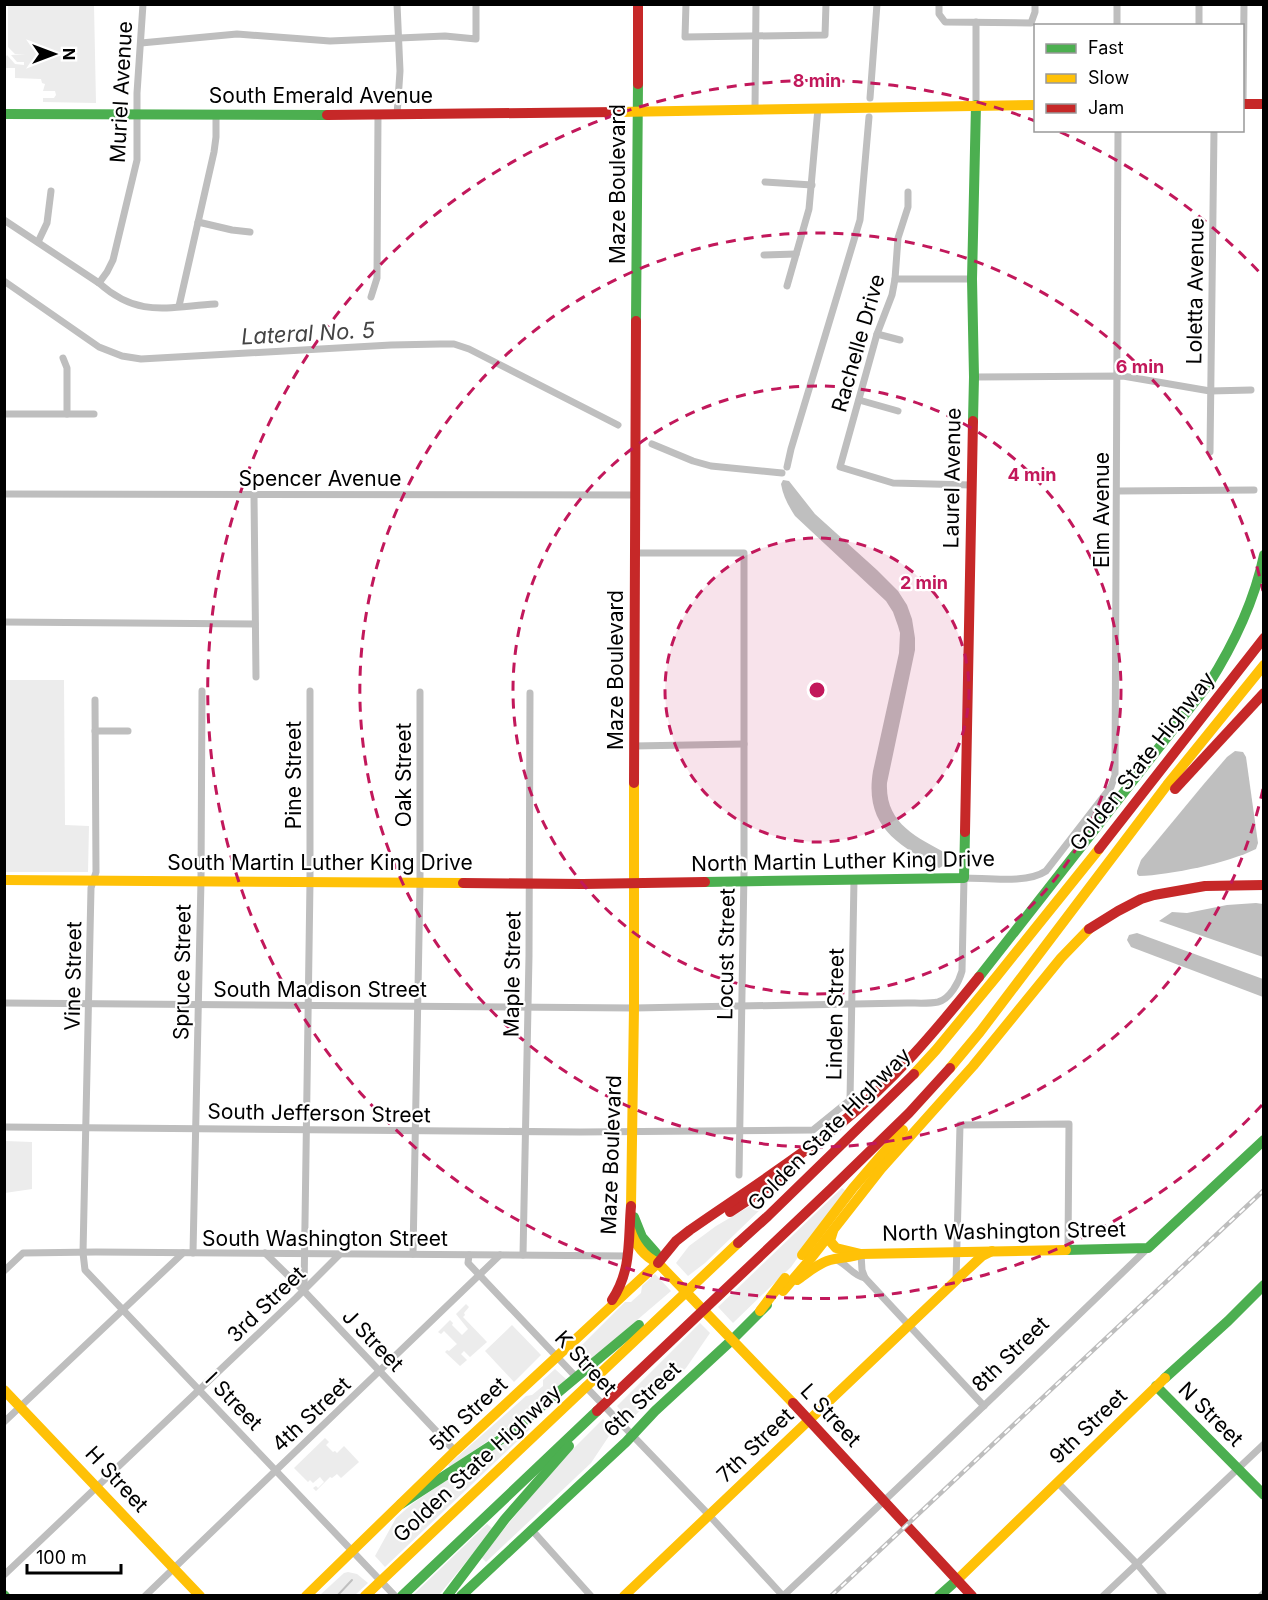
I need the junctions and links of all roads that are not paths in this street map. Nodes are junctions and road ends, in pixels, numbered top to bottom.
1 (143, 4) edge
2 (397, 4) edge
3 (476, 4) edge
4 (638, 4) edge
5 (686, 4) edge
6 (756, 4) edge
7 (826, 4) edge
8 (939, 4) edge
9 (1035, 4) edge
10 (1117, 4) edge
11 (1199, 4) edge
12 (1244, 4) edge
13 (976, 22) junction
14 (1117, 24) edge
15 (1199, 24) edge
16 (1244, 24) edge
17 (756, 36) junction
18 (398, 39) junction
19 (141, 44) junction
20 (1244, 104) edge
21 (1263, 104) edge
22 (976, 105) junction
23 (1034, 105) edge
24 (818, 108) junction
25 (755, 109) junction
26 (637, 112) junction
27 (4, 114) edge
28 (137, 114) junction
29 (216, 114) junction
30 (397, 115) junction
31 (378, 116) junction
32 (1118, 132) edge
33 (1214, 132) edge
34 (765, 182) dead end
35 (812, 185) junction
36 (51, 191) dead end
37 (909, 192) dead end
38 (4, 220) edge
39 (198, 222) junction
40 (250, 232) dead end
41 (38, 242) junction
42 (796, 254) junction
43 (764, 255) dead end
44 (895, 279) junction
45 (972, 279) junction
46 (99, 283) junction
47 (787, 286) dead end
48 (371, 297) dead end
49 (215, 304) dead end
50 (179, 306) junction
51 (877, 333) junction
52 (900, 340) dead end
53 (63, 358) dead end
54 (1118, 376) junction
55 (974, 377) junction
56 (1210, 390) junction
57 (1251, 390) dead end
58 (859, 400) junction
59 (898, 411) dead end
60 (4, 414) edge
61 (67, 414) junction
62 (94, 414) dead end
63 (1210, 452) dead end
64 (970, 484) junction
65 (1254, 490) dead end
66 (1118, 491) junction
67 (4, 494) edge
68 (254, 495) junction
69 (635, 495) junction
70 (635, 553) junction
71 (1263, 555) edge
72 (4, 622) edge
73 (255, 624) junction
74 (1263, 638) edge
75 (1263, 665) edge
76 (256, 677) dead end
77 (202, 691) dead end
78 (310, 691) dead end
79 (420, 692) dead end
80 (530, 693) dead end
81 (1263, 693) edge
82 (95, 700) dead end
83 (95, 731) junction
84 (128, 731) dead end
85 (744, 744) junction
86 (634, 746) junction
87 (1152, 806) junction
88 (1050, 867) joint
89 (964, 878) junction
90 (4, 880) edge
91 (93, 880) junction
92 (201, 880) junction
93 (854, 880) junction
94 (310, 882) junction
95 (744, 882) junction
96 (420, 883) junction
97 (530, 883) junction
98 (634, 883) junction
99 (1263, 885) edge
100 (962, 971) joint
101 (1007, 997) junction
102 (4, 1003) edge
103 (89, 1003) junction
104 (198, 1004) junction
105 (852, 1004) junction
106 (308, 1005) junction
107 (418, 1006) junction
108 (741, 1006) junction
109 (528, 1007) junction
110 (634, 1008) junction
111 (882, 1105) junction
112 (4, 1127) edge
113 (86, 1128) junction
114 (196, 1128) junction
115 (305, 1129) junction
116 (813, 1130) joint
117 (416, 1131) junction
118 (740, 1131) junction
119 (526, 1132) junction
120 (632, 1132) junction
121 (1263, 1140) edge
122 (739, 1175) dead end
123 (631, 1206) junction
124 (630, 1229) junction
125 (833, 1231) junction
126 (1148, 1248) junction
127 (1068, 1249) junction
128 (992, 1251) junction
129 (956, 1252) junction
130 (83, 1253) junction
131 (183, 1253) junction
132 (193, 1253) junction
133 (265, 1253) junction
134 (303, 1254) junction
135 (340, 1254) junction
136 (413, 1254) junction
137 (861, 1254) junction
138 (469, 1255) junction
139 (500, 1255) junction
140 (523, 1256) junction
141 (628, 1256) junction
142 (833, 1259) junction
143 (658, 1263) junction
144 (713, 1266) junction
145 (4, 1271) edge
146 (480, 1276) junction
147 (865, 1278) junction
148 (956, 1281) junction
149 (1262, 1289) edge
150 (304, 1291) junction
151 (783, 1291) junction
152 (124, 1310) junction
153 (760, 1311) junction
154 (592, 1323) junction
155 (909, 1326) junction
156 (733, 1339) junction
157 (558, 1357) junction
158 (380, 1372) junction
159 (1156, 1386) junction
160 (4, 1390) edge
161 (200, 1390) junction
162 (984, 1406) junction
163 (21, 1407) junction
164 (593, 1414) junction
165 (809, 1420) junction
166 (4, 1422) edge
167 (632, 1436) junction
168 (1263, 1444) edge
169 (455, 1451) junction
170 (1238, 1468) junction
171 (276, 1469) junction
172 (1058, 1483) junction
173 (97, 1488) junction
174 (1263, 1495) edge
175 (884, 1502) junction
176 (401, 1504) junction
177 (709, 1515) junction
178 (531, 1529) junction
179 (353, 1550) junction
180 (1137, 1564) junction
181 (173, 1568) junction
182 (4, 1575) edge
183 (957, 1580) junction
184 (783, 1595) edge
185 (145, 1596) edge
186 (200, 1596) edge
187 (306, 1596) edge
188 (365, 1596) edge
189 (395, 1596) edge
190 (402, 1596) edge
191 (447, 1596) edge
192 (461, 1596) edge
193 (591, 1596) edge
194 (624, 1596) edge
195 (939, 1596) edge
196 (972, 1596) edge
197 (1103, 1596) edge
198 (1164, 1596) edge

1 - 19 street, Muriel Avenue
2 - 18 street
3 - 18 street
4 - 26 main road, Maze Boulevard
5 - 17 street
6 - 17 street
7 - 17 street
8 - 13 street
9 - 13 street
10 - 14 street
11 - 15 street
12 - 16 street
13 - 22 street, Laurel Avenue
17 - 25 street
18 - 19 street
18 - 30 street
19 - 28 street, Muriel Avenue
20 - 21 main road
22 - 23 main road, South Emerald Avenue
22 - 24 main road, South Emerald Avenue
22 - 45 main road, Laurel Avenue
24 - 25 main road, South Emerald Avenue
24 - 35 street
25 - 26 main road, South Emerald Avenue
26 - 30 main road, South Emerald Avenue
26 - 69 main road, Maze Boulevard
27 - 28 main road, South Emerald Avenue
28 - 29 main road, South Emerald Avenue
28 - 46 street, Muriel Avenue
29 - 31 main road, South Emerald Avenue
29 - 39 street
30 - 31 main road, South Emerald Avenue
31 - 48 street
32 - 54 street, Elm Avenue
33 - 56 street, Loletta Avenue
34 - 35 street
35 - 42 street
36 - 41 street
37 - 44 street, Rachelle Drive
38 - 41 street
39 - 40 street
39 - 50 street
41 - 46 street
42 - 43 street
42 - 47 street
44 - 45 street
44 - 51 street, Rachelle Drive
45 - 55 main road, Laurel Avenue
46 - 50 street
49 - 50 street
51 - 52 street
51 - 58 street, Rachelle Drive
53 - 61 street
54 - 55 street
54 - 56 street
54 - 66 street, Elm Avenue
55 - 64 main road, Laurel Avenue
56 - 57 street
56 - 63 street, Loletta Avenue
58 - 59 street
58 - 64 street, Rachelle Drive
60 - 61 street
61 - 62 street
64 - 89 main road, Laurel Avenue
65 - 66 street
66 - 88 street, Elm Avenue
67 - 68 street, Spencer Avenue
68 - 69 street, Spencer Avenue
68 - 73 street
69 - 70 main road, Maze Boulevard
70 - 85 street, Locust Street
70 - 86 main road, Maze Boulevard
71 - 143 main road
72 - 73 street
73 - 76 street
74 - 111 main road, Golden State Highway
75 - 87 main road, Golden State Highway
77 - 92 street, Spruce Street
78 - 94 street, Pine Street
79 - 96 street, Oak Street
80 - 97 street, Maple Street
81 - 87 main road
82 - 83 street, Vine Street
83 - 84 street
83 - 91 street, Vine Street
85 - 86 street
85 - 95 street, Locust Street
86 - 98 main road, Maze Boulevard
87 - 101 main road, Golden State Highway
88 - 89 street, North Martin Luther King Drive
89 - 93 main road, North Martin Luther King Drive
89 - 100 street, Laurel Avenue
90 - 91 main road, South Martin Luther King Drive
91 - 92 main road, South Martin Luther King Drive
91 - 103 street, Vine Street
92 - 94 main road, South Martin Luther King Drive
92 - 104 street, Spruce Street
93 - 95 main road, North Martin Luther King Drive
93 - 105 street, Linden Street
94 - 96 main road, South Martin Luther King Drive
94 - 106 street, Pine Street
95 - 98 main road, North Martin Luther King Drive
95 - 108 street, Locust Street
96 - 97 main road, South Martin Luther King Drive
96 - 107 street, Oak Street
97 - 98 main road, South Martin Luther King Drive
97 - 109 street, Maple Street
98 - 110 main road, Maze Boulevard
99 - 125 main road
100 - 105 street, South Madison Street
101 - 153 main road
101 - 164 main road, Golden State Highway
102 - 103 street, South Madison Street
103 - 104 street, South Madison Street
103 - 113 street, Vine Street
104 - 106 street, South Madison Street
104 - 114 street, Spruce Street
105 - 108 street, South Madison Street
105 - 116 street, Linden Street
106 - 107 street, South Madison Street
106 - 115 street, Pine Street
107 - 109 street, South Madison Street
107 - 117 street, Oak Street
108 - 110 street, South Madison Street
108 - 118 street, Locust Street
109 - 110 street, South Madison Street
109 - 119 street, Maple Street
110 - 120 main road, Maze Boulevard
111 - 143 main road
111 - 144 main road, Golden State Highway
112 - 113 street, South Jefferson Street
113 - 114 street, South Jefferson Street
113 - 130 street, Vine Street
114 - 115 street, South Jefferson Street
114 - 132 street, Spruce Street
115 - 117 street, South Jefferson Street
115 - 134 street, Pine Street
116 - 118 street, South Jefferson Street
117 - 119 street, South Jefferson Street
117 - 136 street, Oak Street
118 - 120 street, South Jefferson Street
118 - 122 street, Locust Street
119 - 120 street, South Jefferson Street
119 - 140 street, Maple Street
120 - 123 main road, Maze Boulevard
121 - 126 main road, 8th Street
123 - 124 main road, Maze Boulevard
123 - 143 main road, L Street
124 - 141 main road, Maze Boulevard
124 - 143 main road, L Street
125 - 137 main road
125 - 151 main road
126 - 127 main road, North Washington Street
126 - 162 street, 8th Street
127 - 128 main road, North Washington Street
127 - 129 street
128 - 129 main road, North Washington Street
128 - 148 main road, 7th Street
129 - 137 main road, North Washington Street
129 - 148 street
130 - 131 street, South Washington Street
130 - 145 street, South Washington Street
130 - 152 street, I Street
131 - 132 street, South Washington Street
131 - 152 street
132 - 133 street, South Washington Street
133 - 134 street, South Washington Street
133 - 150 street, J Street
134 - 135 street, South Washington Street
134 - 150 street, Pine Street
135 - 136 street, South Washington Street
135 - 150 street, 3rd Street
136 - 138 street, South Washington Street
137 - 142 main road, 6th Street
137 - 147 street
138 - 139 street, South Washington Street
138 - 146 street, K Street
139 - 140 street, South Washington Street
139 - 146 street, 4th Street
140 - 141 street, South Washington Street
141 - 154 main road, Maze Boulevard
142 - 147 street
142 - 151 main road, 6th Street
143 - 154 main road, 5th Street
143 - 156 main road, L Street
144 - 176 main road
144 - 188 main road, Golden State Highway
146 - 157 street, K Street
146 - 158 street, 4th Street
147 - 155 street
148 - 155 main road, 7th Street
149 - 159 main road, 9th Street
150 - 158 street, J Street
150 - 161 street, 3rd Street
151 - 153 main road, 6th Street
152 - 161 street, I Street
152 - 163 street
153 - 156 main road, 6th Street
154 - 157 main road, 5th Street
155 - 162 street
155 - 165 main road, 7th Street
156 - 165 main road, L Street
156 - 167 main road, 6th Street
157 - 167 street, K Street
157 - 169 main road, 5th Street
158 - 169 street, J Street
158 - 171 street, 4th Street
159 - 170 main road, N Street
159 - 172 main road, 9th Street
160 - 163 main road, H Street
161 - 171 street, I Street
161 - 173 street, 3rd Street
162 - 175 street, 8th Street
163 - 166 street
163 - 173 main road, H Street
164 - 190 main road, Golden State Highway
164 - 191 main road
165 - 175 main road, L Street
165 - 177 main road, 7th Street
167 - 177 street, K Street
167 - 178 main road, 6th Street
168 - 170 street
169 - 176 main road, 5th Street
170 - 174 main road, N Street
170 - 180 street
171 - 179 street, I Street
171 - 181 street, 4th Street
172 - 180 street
172 - 183 main road, 9th Street
173 - 181 main road, H Street
173 - 182 street, 3rd Street
175 - 183 main road, L Street
175 - 184 street, 8th Street
176 - 179 main road, 5th Street
177 - 184 street, K Street
177 - 194 main road, 7th Street
178 - 192 main road, 6th Street
178 - 193 street
179 - 187 main road, 5th Street
179 - 189 street, I Street
180 - 197 street
180 - 198 street
181 - 185 street, 4th Street
181 - 186 main road, H Street
183 - 195 main road, 9th Street
183 - 196 main road, L Street

